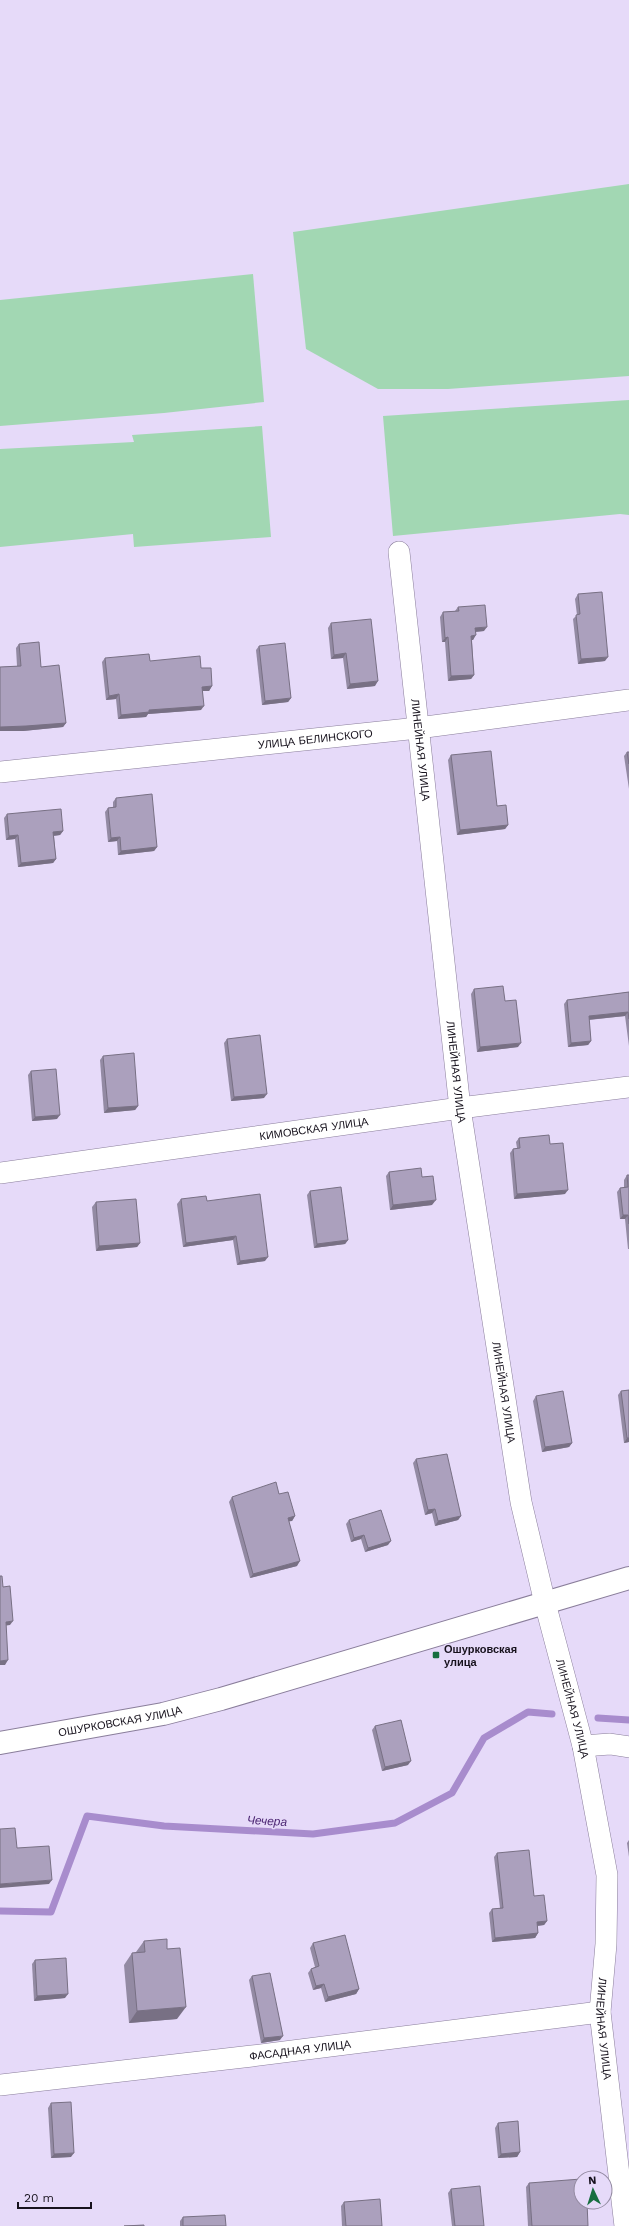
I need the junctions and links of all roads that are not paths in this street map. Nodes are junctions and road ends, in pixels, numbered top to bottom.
1 (398, 552) dead end
2 (629, 700) edge
3 (418, 728) junction
4 (0, 772) edge
5 (629, 1087) edge
6 (460, 1108) junction
7 (0, 1173) edge
8 (629, 1578) edge
9 (545, 1603) junction
10 (0, 1743) edge
11 (583, 1746) junction
12 (629, 1748) edge
13 (600, 2012) junction
14 (0, 2085) edge
15 (626, 2226) edge

1 - 3 street, ЛИНЕЙНАЯ УЛИЦА
2 - 3 street, УЛИЦА БЕЛИНСКОГО
3 - 4 street, УЛИЦА БЕЛИНСКОГО
3 - 6 street, ЛИНЕЙНАЯ УЛИЦА
5 - 6 street, КИМОВСКАЯ УЛИЦА
6 - 7 street, КИМОВСКАЯ УЛИЦА
6 - 9 street, ЛИНЕЙНАЯ УЛИЦА
8 - 9 street, ОШУРКОВСКАЯ УЛИЦА
9 - 10 street, ОШУРКОВСКАЯ УЛИЦА
9 - 11 street, ЛИНЕЙНАЯ УЛИЦА
11 - 12 street
11 - 13 street, ЛИНЕЙНАЯ УЛИЦА
13 - 14 street, ФАСАДНАЯ УЛИЦА
13 - 15 street, ЛИНЕЙНАЯ УЛИЦА

